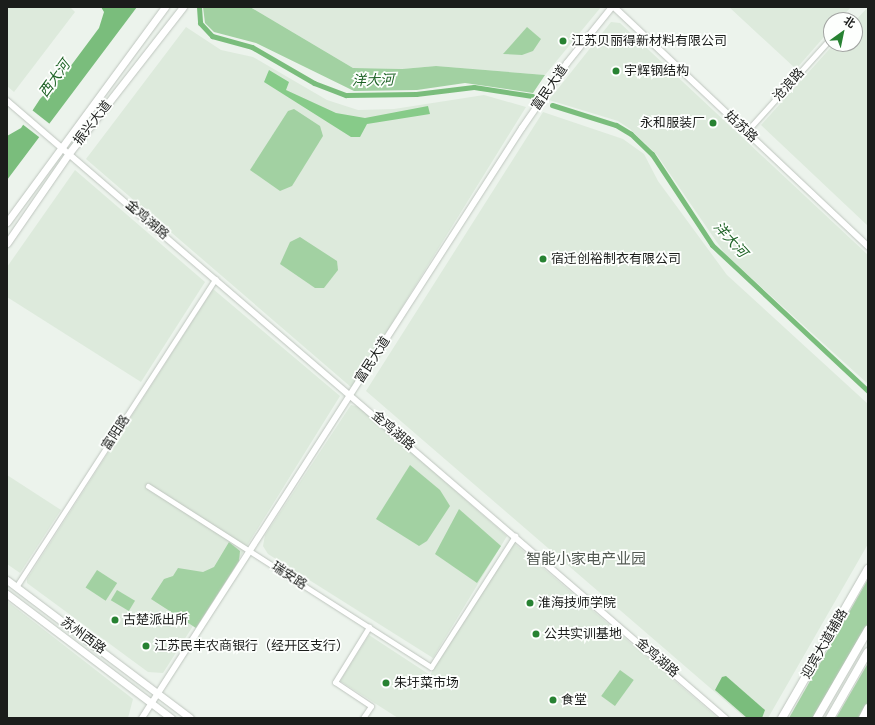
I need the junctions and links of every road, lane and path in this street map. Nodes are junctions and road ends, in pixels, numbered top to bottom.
1 (165, 7) edge
2 (183, 7) edge
3 (613, 7) edge
4 (823, 47) edge
5 (7, 101) edge
6 (746, 132) junction
7 (60, 145) junction
8 (69, 153) junction
9 (7, 222) edge
10 (7, 243) edge
11 (868, 246) edge
12 (215, 279) junction
13 (351, 394) junction
14 (148, 486) dead end
15 (515, 536) junction
16 (249, 551) junction
17 (868, 569) edge
18 (7, 580) edge
19 (16, 587) junction
20 (7, 594) edge
21 (369, 628) junction
22 (868, 630) edge
23 (868, 652) edge
24 (159, 691) junction
25 (152, 701) junction
26 (868, 708) edge
27 (142, 718) edge
28 (171, 718) edge
29 (190, 718) edge
30 (363, 718) edge
31 (725, 718) edge
32 (782, 718) edge
33 (817, 718) edge
34 (830, 718) edge
35 (863, 718) edge

1 - 7 main road, 振兴大道
2 - 8 main road, 振兴大道
3 - 6 street, 姑苏路
3 - 13 street, 富民大道
4 - 6 street, 沧浪路
5 - 7 street, 金鸡湖路
6 - 11 street, 姑苏路
7 - 8 street, 金鸡湖路
7 - 9 main road, 振兴大道
8 - 10 main road, 振兴大道
8 - 12 street, 金鸡湖路
12 - 13 street, 金鸡湖路
12 - 19 street, 富阳路
13 - 15 street, 金鸡湖路
13 - 16 street, 富民大道
14 - 16 street, 瑞安路
15 - 21 street, 瑞安路
15 - 31 street, 金鸡湖路
16 - 21 street, 瑞安路
16 - 24 street, 富民大道
17 - 32 main road, 迎宾大道辅路
18 - 19 main road, 苏州西路
19 - 24 main road, 苏州西路
20 - 25 main road, 苏州西路
21 - 30 street
22 - 33 main road
23 - 34 main road
24 - 25 street, 富民大道
24 - 29 main road, 苏州西路
25 - 27 street, 富民大道
25 - 28 main road, 苏州西路
26 - 35 main road

